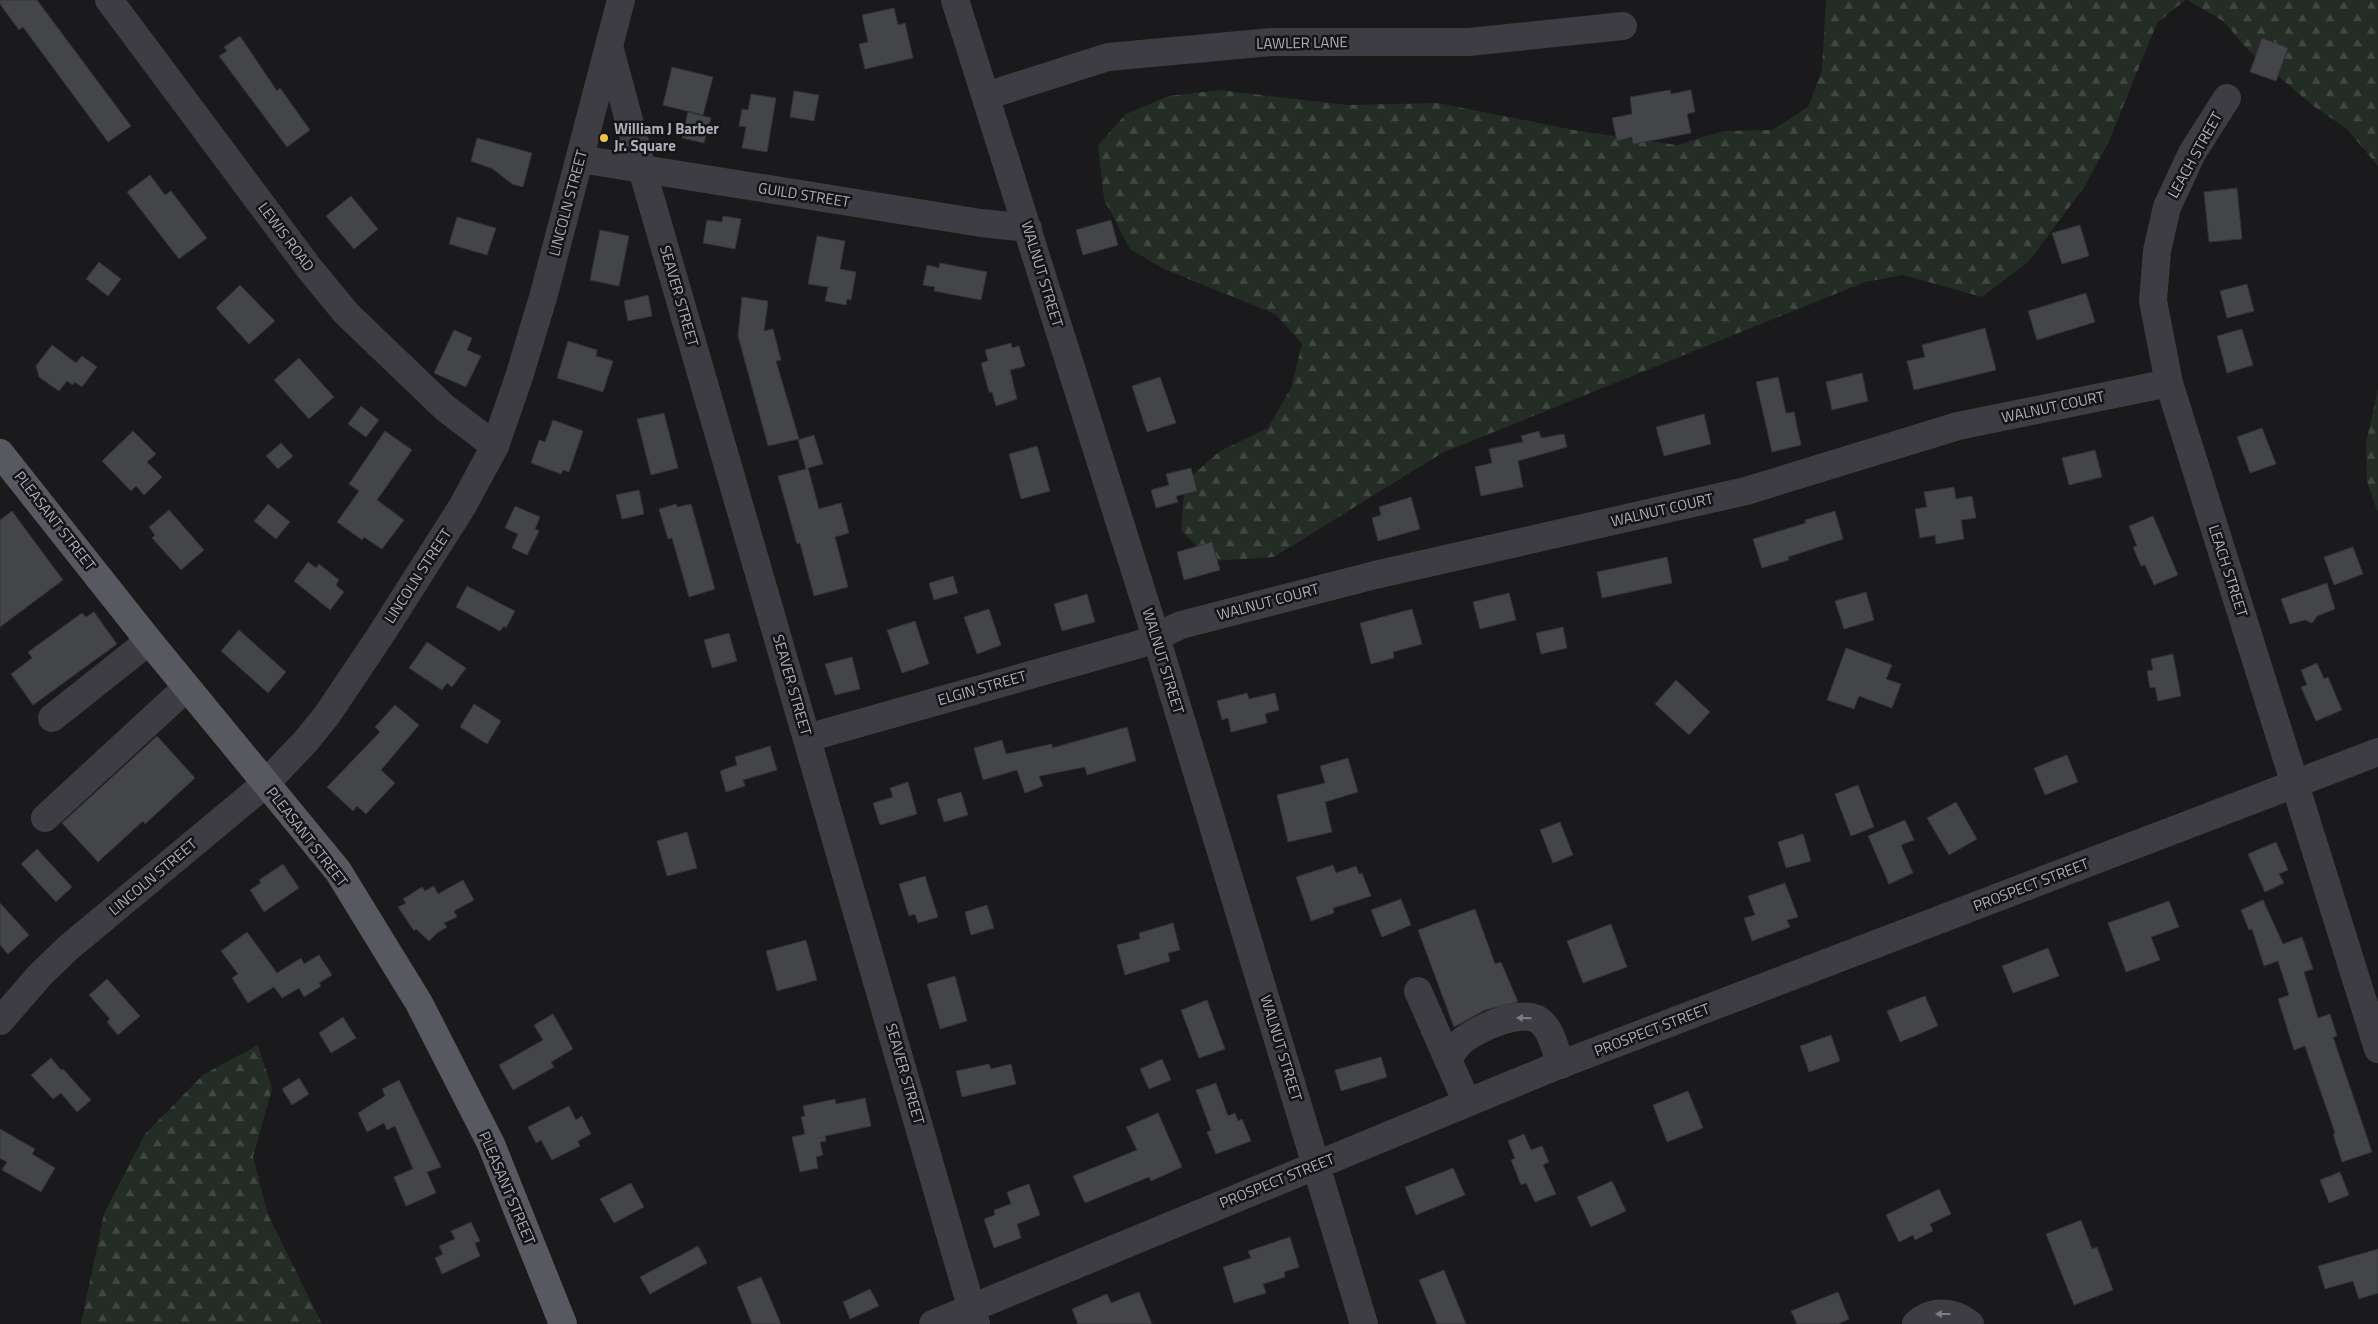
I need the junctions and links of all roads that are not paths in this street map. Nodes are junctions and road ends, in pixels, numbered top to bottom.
1 (109, 0) edge
2 (621, 0) edge
3 (955, 0) edge
4 (1623, 26) dead end
5 (609, 46) junction
6 (986, 96) junction
7 (2227, 98) dead end
8 (580, 159) junction
9 (642, 169) junction
10 (1028, 228) junction
11 (2168, 383) junction
12 (495, 446) junction
13 (3, 461) edge
14 (1156, 637) junction
15 (149, 641) junction
16 (186, 688) junction
17 (52, 718) dead end
18 (808, 738) junction
19 (2378, 752) edge
20 (265, 784) junction
21 (2295, 784) junction
22 (45, 818) dead end
23 (1418, 991) dead end
24 (0, 1021) edge
25 (2378, 1049) edge
26 (1448, 1059) junction
27 (1561, 1065) junction
28 (1467, 1103) junction
29 (1316, 1164) junction
30 (974, 1316) edge
31 (563, 1324) edge
32 (933, 1324) edge
33 (1364, 1324) edge
34 (1916, 1324) edge
35 (1970, 1324) edge

1 - 12 street, LEWIS ROAD
2 - 5 street, LINCOLN STREET
3 - 6 street, WALNUT STREET
4 - 6 street, LAWLER LANE
5 - 8 street, LINCOLN STREET
5 - 9 street, SEAVER STREET
6 - 10 street, WALNUT STREET
7 - 11 street, LEACH STREET
8 - 9 street, GUILD STREET
8 - 12 street, LINCOLN STREET
9 - 10 street, GUILD STREET
9 - 18 street, SEAVER STREET
10 - 14 street, WALNUT STREET
11 - 14 street, WALNUT COURT
11 - 21 street, LEACH STREET
12 - 20 street, LINCOLN STREET
13 - 15 main road, PLEASANT STREET
14 - 18 street, ELGIN STREET
14 - 29 street, WALNUT STREET
15 - 16 main road, PLEASANT STREET
15 - 17 street
16 - 20 main road, PLEASANT STREET
16 - 22 street
18 - 30 street, SEAVER STREET
19 - 21 street, PROSPECT STREET
20 - 24 street, LINCOLN STREET
20 - 31 main road, PLEASANT STREET
21 - 25 street, LEACH STREET
21 - 27 street, PROSPECT STREET
23 - 26 street
27 -> 26 street
26 - 28 street
27 - 28 street, PROSPECT STREET
28 - 29 street, PROSPECT STREET
29 - 30 street, PROSPECT STREET
29 - 33 street, WALNUT STREET
30 - 32 street, PROSPECT STREET
35 -> 34 street

